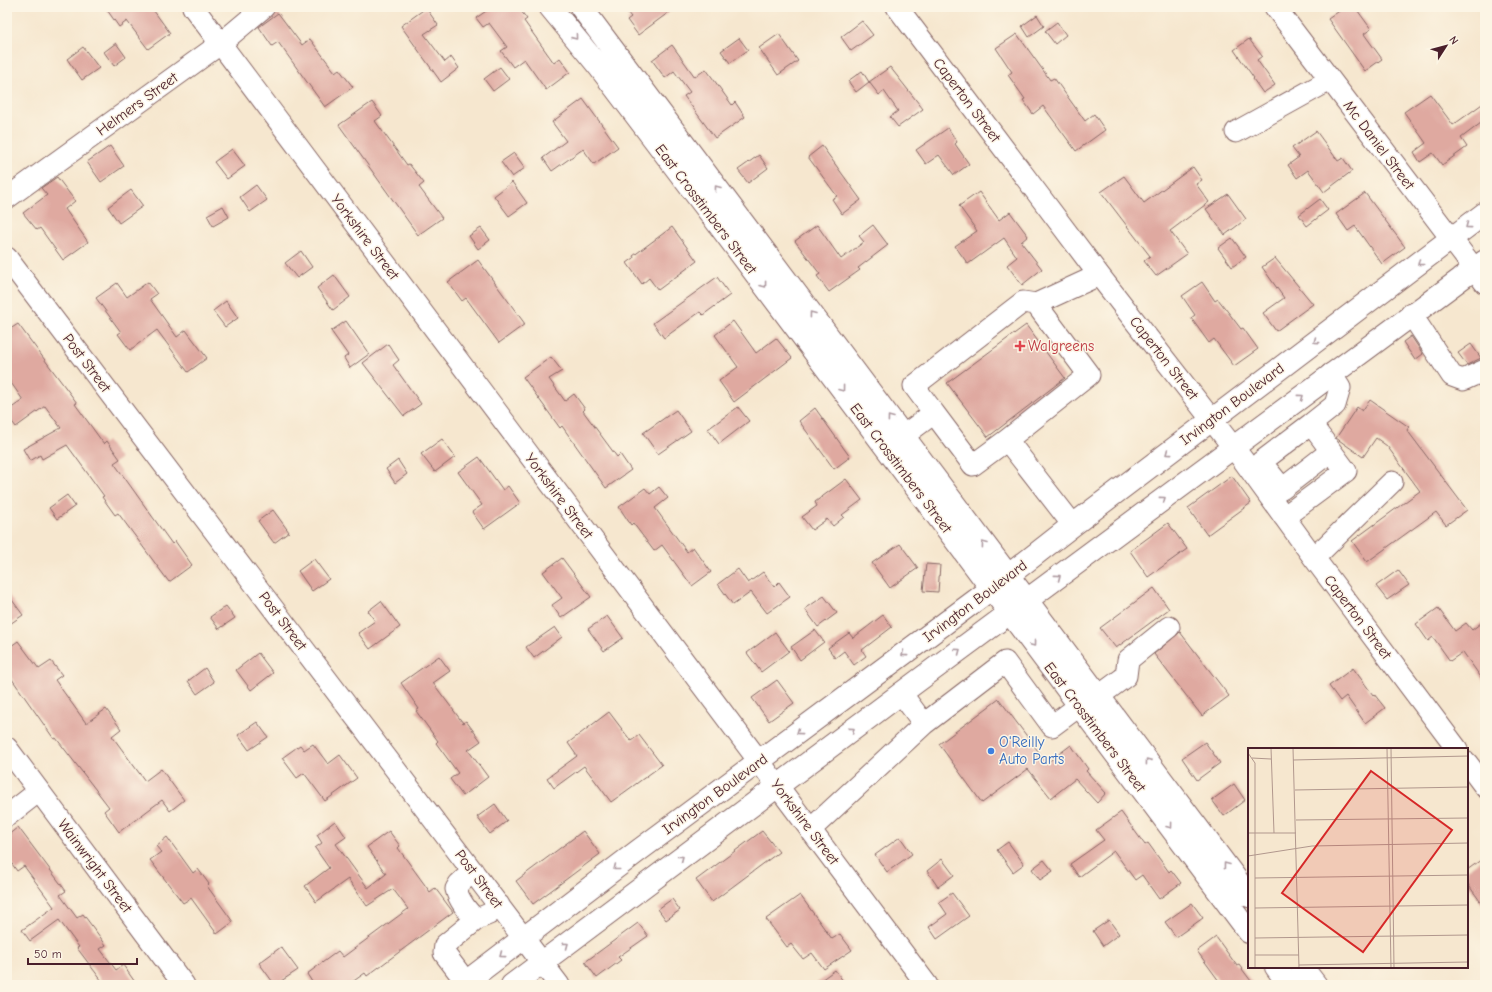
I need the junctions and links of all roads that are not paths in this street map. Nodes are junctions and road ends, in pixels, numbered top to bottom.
1 (193, 7) edge
2 (264, 7) edge
3 (550, 7) edge
4 (581, 7) edge
5 (897, 7) edge
6 (1274, 7) edge
7 (220, 44) junction
8 (616, 54) junction
9 (600, 68) junction
10 (1330, 80) junction
11 (1236, 132) dead end
12 (7, 198) edge
13 (1485, 213) edge
14 (724, 215) junction
15 (1451, 239) junction
16 (7, 258) edge
17 (1481, 271) edge
18 (1099, 275) junction
19 (1036, 304) junction
20 (1411, 314) junction
21 (1485, 370) edge
22 (1331, 374) junction
23 (1280, 412) junction
24 (934, 413) junction
25 (1212, 420) junction
26 (1304, 429) junction
27 (1007, 440) junction
28 (898, 441) junction
29 (1233, 447) junction
30 (1331, 451) junction
31 (1392, 482) dead end
32 (1282, 489) junction
33 (1290, 512) junction
34 (1072, 525) junction
35 (1314, 558) junction
36 (1000, 582) junction
37 (1027, 600) junction
38 (1010, 613) junction
39 (1169, 627) dead end
40 (883, 670) junction
41 (901, 693) junction
42 (1099, 696) junction
43 (1079, 706) junction
44 (924, 724) junction
45 (7, 748) edge
46 (1456, 748) edge
47 (758, 762) junction
48 (1468, 764) edge
49 (778, 786) junction
50 (1485, 787) edge
51 (1167, 788) junction
52 (39, 791) junction
53 (1150, 800) junction
54 (7, 816) edge
55 (810, 830) junction
56 (638, 851) junction
57 (473, 871) junction
58 (658, 876) junction
59 (1248, 895) edge
60 (499, 905) junction
61 (476, 919) junction
62 (1248, 931) edge
63 (524, 938) junction
64 (542, 962) junction
65 (464, 983) edge
66 (184, 985) edge
67 (512, 985) edge
68 (559, 985) edge
69 (927, 985) edge

1 - 7 street, Yorkshire Street
2 - 7 street, Helmers Street
3 -> 9 main road, East Crosstimbers Street
4 - 8 main road, East Crosstimbers Street
5 - 18 street, Caperton Street
6 - 10 street, Mc Daniel Street
7 - 12 street, Helmers Street
7 - 47 street, Yorkshire Street
8 - 9 main road
14 -> 8 main road, East Crosstimbers Street
9 - 14 main road, East Crosstimbers Street
10 - 11 street
10 - 15 street, Mc Daniel Street
13 -> 15 main road, Irvington Boulevard
14 - 28 main road, East Crosstimbers Street
15 - 17 street, Mc Daniel Street
15 -> 25 main road, Irvington Boulevard
16 - 57 street, Post Street
17 - 20 main road, Irvington Boulevard
18 - 19 street
18 - 25 street, Caperton Street
19 - 24 street
19 - 27 street
20 - 21 street
20 - 22 main road, Irvington Boulevard
23 -> 22 main road, Irvington Boulevard
22 - 26 street
23 - 26 street
23 - 29 main road, Irvington Boulevard
24 - 27 street
24 - 28 street
25 - 29 street, Caperton Street
25 -> 34 main road, Irvington Boulevard
26 - 30 street
26 - 32 street
27 - 34 street
28 - 36 main road, East Crosstimbers Street
29 - 33 street, Caperton Street
37 -> 29 main road, Irvington Boulevard
30 - 32 street
30 - 33 street
31 - 35 street
32 - 33 street
33 - 35 street, Caperton Street
34 - 36 main road, Irvington Boulevard
35 - 46 street, Caperton Street
36 - 37 main road, East Crosstimbers Street
36 - 38 main road, East Crosstimbers Street
36 -> 40 main road, Irvington Boulevard
37 - 38 main road, Irvington Boulevard
37 - 42 main road, East Crosstimbers Street
41 -> 38 main road, Irvington Boulevard
38 -> 43 main road, East Crosstimbers Street
39 - 42 street
40 - 41 main road
40 -> 47 main road, Irvington Boulevard
41 - 44 street
49 -> 41 main road, Irvington Boulevard
51 -> 42 main road, East Crosstimbers Street
43 - 44 street
43 - 53 main road, East Crosstimbers Street
44 - 55 street
45 - 52 street, Wainwright Street
47 - 49 street, Yorkshire Street
47 - 56 main road, Irvington Boulevard
48 - 50 street
49 - 55 street, Yorkshire Street
58 -> 49 main road, Irvington Boulevard
51 - 53 main road
59 -> 51 main road, East Crosstimbers Street
52 - 54 street
52 - 66 street, Wainwright Street
53 -> 62 main road, East Crosstimbers Street
55 - 69 street, Yorkshire Street
56 - 58 main road
56 -> 63 main road, Irvington Boulevard
57 - 60 street, Post Street
57 - 61 street
64 -> 58 main road, Irvington Boulevard
60 - 61 street
60 - 63 street, Post Street
61 - 65 street
63 - 64 street, Post Street
63 -> 65 main road, Irvington Boulevard
64 - 67 main road, Irvington Boulevard
64 - 68 street, Post Street

